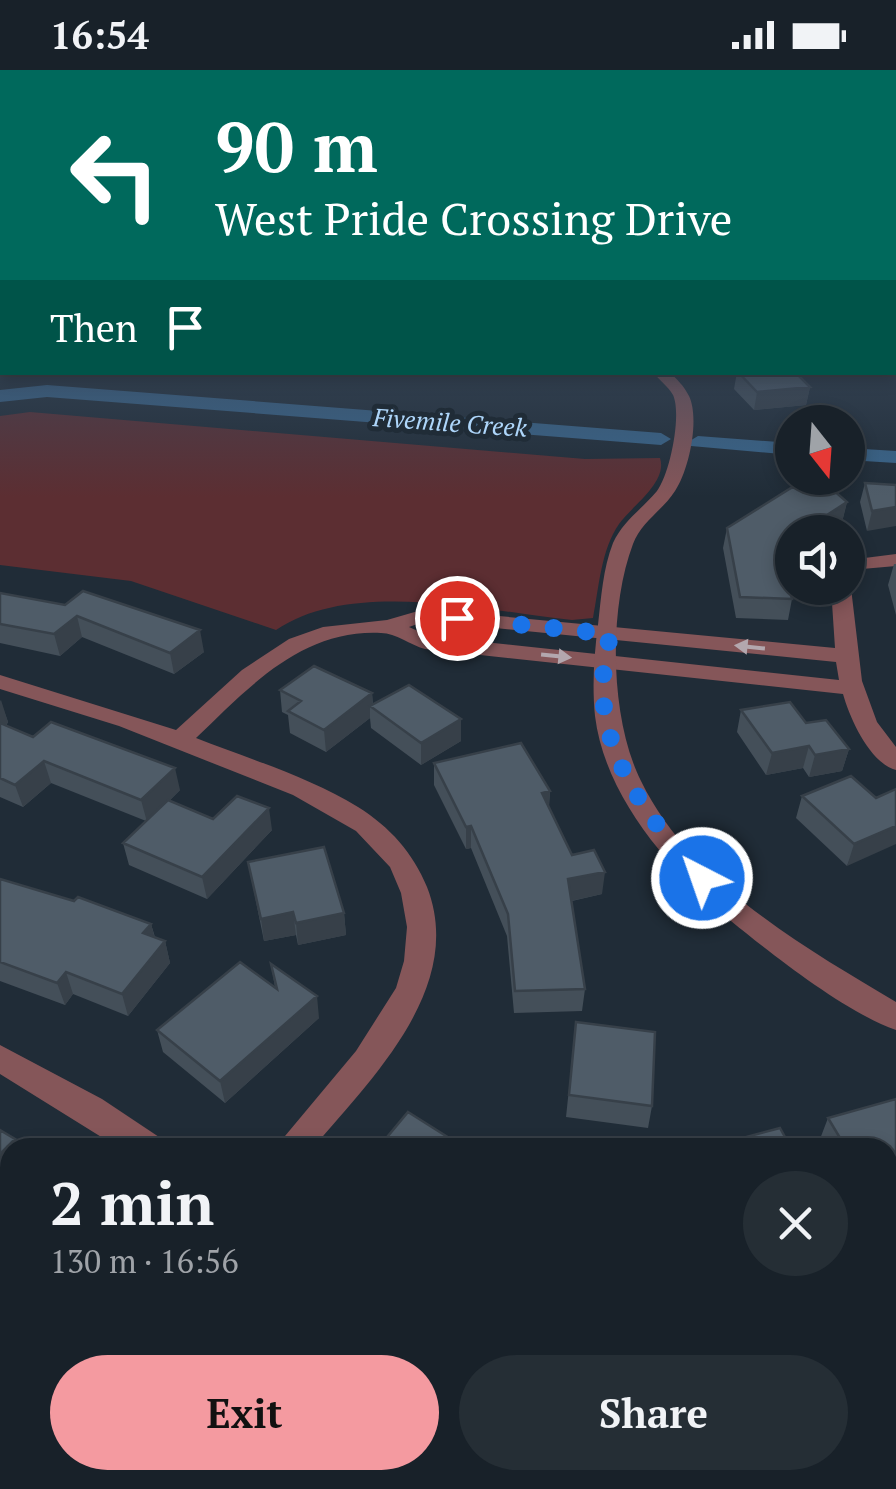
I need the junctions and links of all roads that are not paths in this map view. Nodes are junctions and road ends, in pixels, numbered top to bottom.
1 (663, 375) edge
2 (896, 560) edge
3 (865, 566) edge
4 (842, 605) edge
5 (389, 626) junction
6 (610, 634) junction
7 (847, 656) junction
8 (606, 662) junction
9 (0, 682) edge
10 (849, 688) junction
11 (180, 740) junction
12 (896, 762) edge
13 (896, 1017) edge
14 (0, 1058) edge
15 (133, 1138) edge
16 (300, 1138) edge

1 - 6 street
2 - 3 street
4 - 7 street
5 - 6 street
5 -> 8 street
5 - 11 street
7 -> 6 street
6 - 8 street
7 - 10 street
8 - 10 street
8 - 13 street
9 - 11 street
10 - 12 street
11 - 16 street
14 - 15 street

